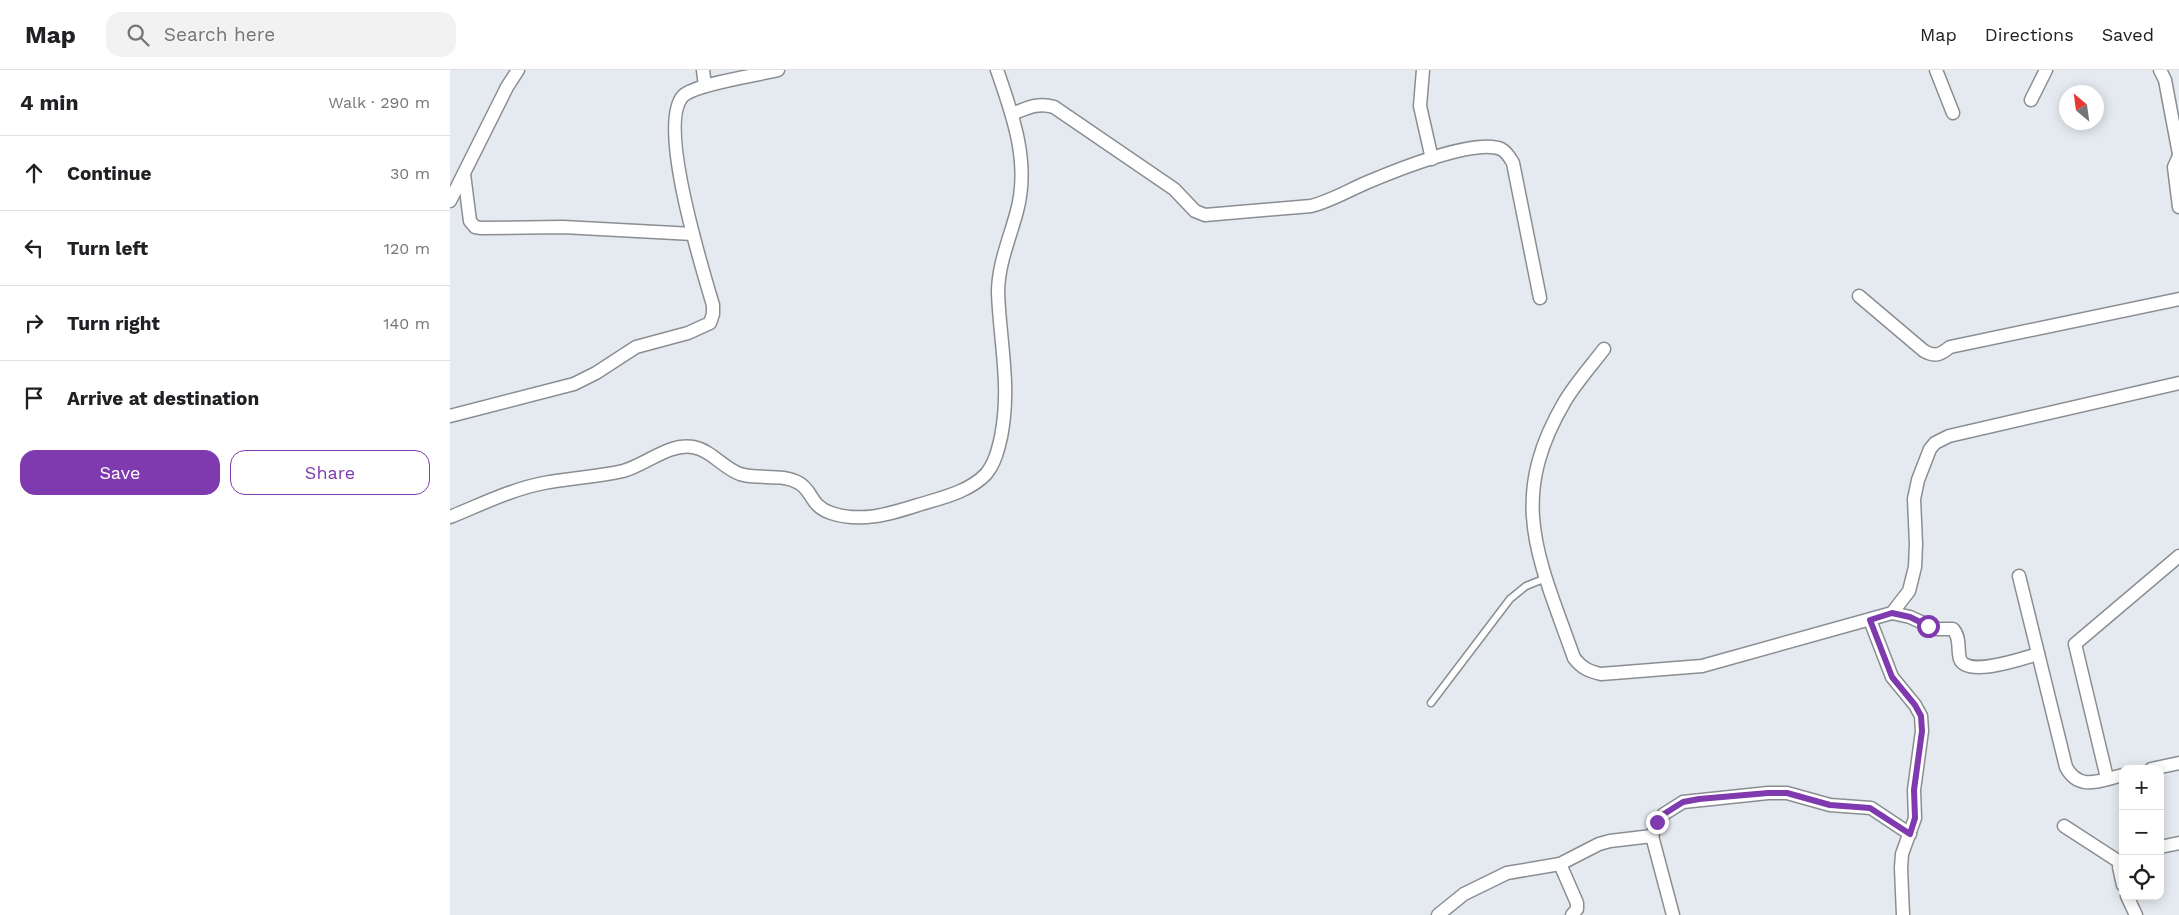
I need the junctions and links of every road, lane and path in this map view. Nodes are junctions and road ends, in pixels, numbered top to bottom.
1 (518, 70) edge
2 (703, 70) edge
3 (778, 70) edge
4 (997, 70) edge
5 (1423, 70) edge
6 (1936, 70) edge
7 (2046, 70) edge
8 (2162, 71) edge
9 (705, 86) junction
10 (2031, 100) dead end
11 (1954, 113) dead end
12 (1012, 114) junction
13 (2179, 155) edge
14 (1432, 159) junction
15 (464, 174) junction
16 (450, 201) edge
17 (2179, 208) edge
18 (693, 234) junction
19 (1860, 296) dead end
20 (1540, 298) dead end
21 (2179, 300) edge
22 (1604, 349) dead end
23 (2179, 383) edge
24 (450, 416) edge
25 (450, 517) edge
26 (2179, 556) edge
27 (2019, 576) dead end
28 (1546, 578) junction
29 (1892, 613) junction
30 (1870, 620) junction
31 (2038, 654) junction
32 (1431, 703) dead end
33 (2179, 763) edge
34 (2164, 766) edge
35 (2119, 776) edge
36 (2107, 778) junction
37 (2064, 826) dead end
38 (1910, 834) junction
39 (1652, 836) junction
40 (2179, 843) edge
41 (2164, 845) edge
42 (2119, 860) edge
43 (1560, 864) junction
44 (2130, 900) edge
45 (1438, 915) edge
46 (1572, 915) edge
47 (1673, 915) edge
48 (1903, 915) edge
49 (2136, 915) edge

1 - 15 street
2 - 9 street
3 - 9 street
4 - 12 street
5 - 14 street
6 - 11 street
7 - 10 street
8 - 13 street
9 - 18 street
12 - 14 street
12 - 25 street
13 - 17 street
14 - 20 street
15 - 16 street
15 - 18 street
18 - 24 street
19 - 21 street
22 - 28 street
23 - 29 street
26 - 36 street
27 - 31 street
28 - 30 street
28 - 32 lane
29 - 30 street
29 - 31 street
30 - 38 street
31 - 36 street
33 - 34 street
35 - 36 street
37 - 42 street
38 - 39 street
38 - 48 street
39 - 43 street
39 - 47 street
40 - 41 street
43 - 45 street
43 - 46 street
44 - 49 street

